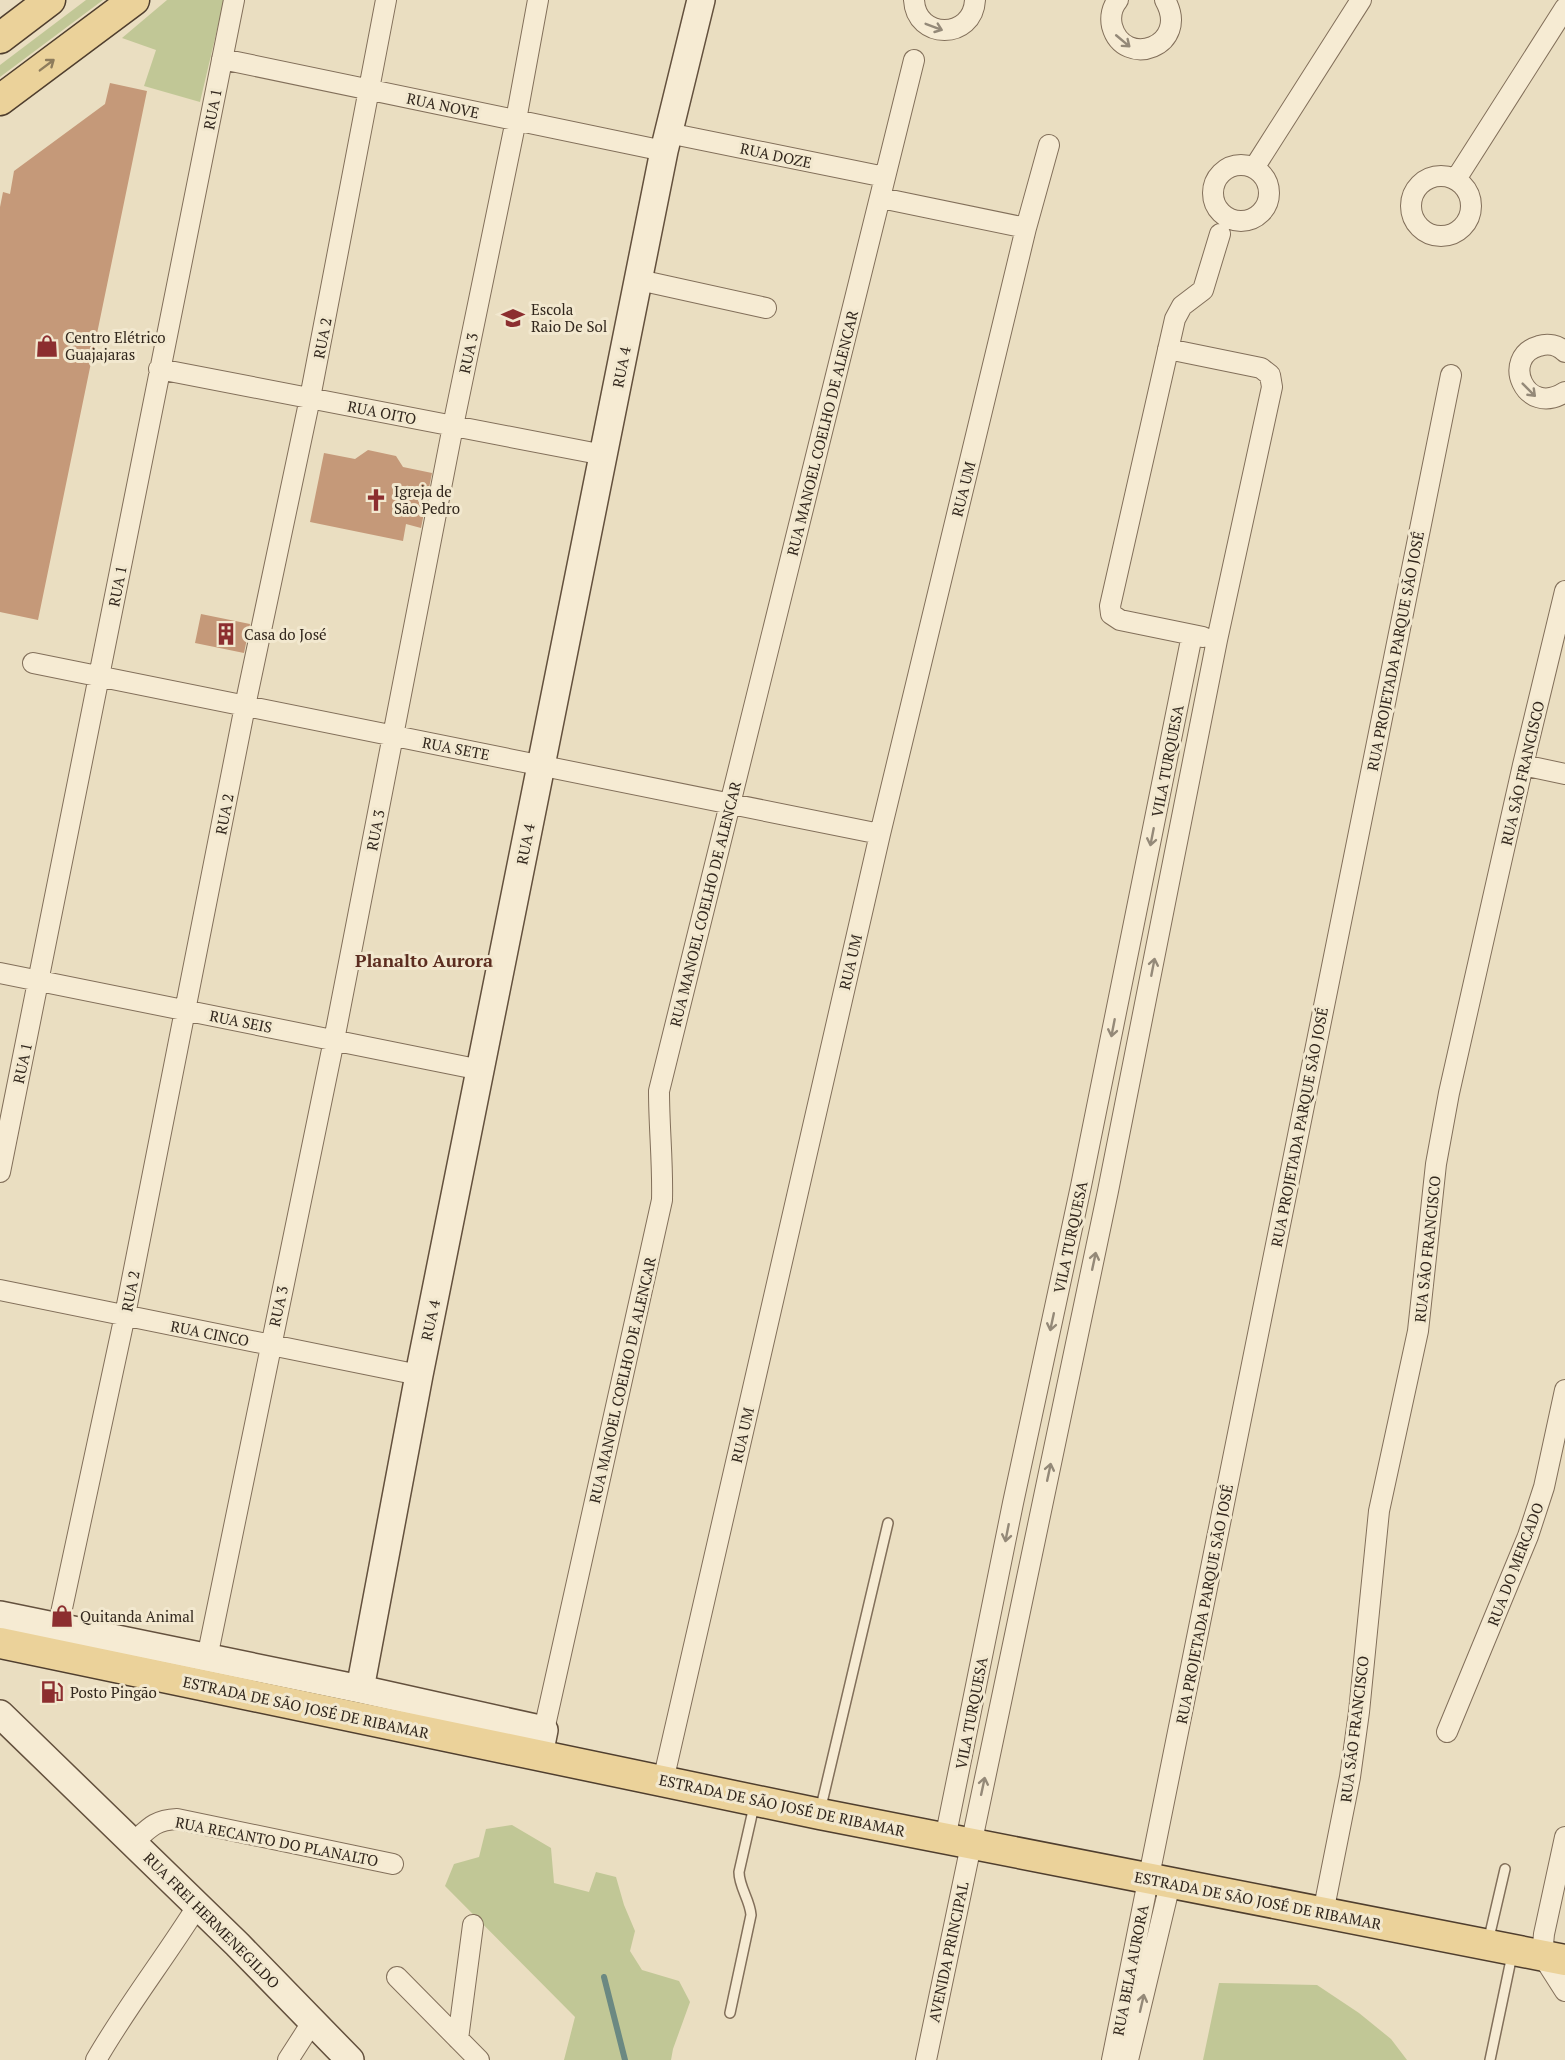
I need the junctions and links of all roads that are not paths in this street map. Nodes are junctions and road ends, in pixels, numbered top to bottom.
1 (50, 0) edge
2 (134, 0) edge
3 (234, 0) edge
4 (386, 0) edge
5 (538, 0) edge
6 (701, 0) edge
7 (914, 0) edge
8 (975, 0) edge
9 (1118, 0) edge
10 (1165, 0) edge
11 (1361, 0) edge
12 (1557, 0) edge
13 (1565, 6) edge
14 (0, 38) edge
15 (222, 59) junction
16 (914, 60) dead end
17 (368, 89) junction
18 (0, 100) edge
19 (516, 120) junction
20 (666, 142) junction
21 (1049, 145) dead end
22 (1254, 168) dead end
23 (885, 177) junction
24 (1456, 179) dead end
25 (881, 198) junction
26 (1026, 228) junction
27 (1220, 234) dead end
28 (639, 280) junction
29 (766, 308) dead end
30 (1564, 347) edge
31 (1167, 349) junction
32 (159, 369) junction
33 (1451, 375) dead end
34 (1565, 393) edge
35 (310, 398) junction
36 (453, 426) junction
37 (604, 455) junction
38 (1565, 591) edge
39 (1192, 635) junction
40 (1217, 640) junction
41 (33, 663) dead end
42 (100, 677) junction
43 (245, 706) junction
44 (394, 736) junction
45 (540, 765) junction
46 (1523, 765) junction
47 (1565, 774) edge
48 (730, 804) junction
49 (880, 834) junction
50 (1146, 866) junction
51 (1172, 870) junction
52 (0, 973) edge
53 (39, 980) junction
54 (186, 1010) junction
55 (334, 1040) junction
56 (481, 1070) junction
57 (0, 1172) edge
58 (1081, 1186) junction
59 (1108, 1191) junction
60 (0, 1290) edge
61 (125, 1316) junction
62 (270, 1345) junction
63 (419, 1375) junction
64 (1565, 1390) edge
65 (1013, 1503) junction
66 (1041, 1509) junction
67 (888, 1522) dead end
68 (0, 1615) edge
69 (58, 1628) junction
70 (0, 1644) edge
71 (207, 1658) junction
72 (360, 1689) junction
73 (0, 1714) edge
74 (0, 1727) edge
75 (1447, 1732) dead end
76 (541, 1743) junction
77 (663, 1781) junction
78 (69, 1783) junction
79 (755, 1800) junction
80 (820, 1814) junction
81 (1565, 1838) edge
82 (958, 1841) junction
83 (134, 1842) junction
84 (393, 1864) dead end
85 (1505, 1869) dead end
86 (1159, 1881) junction
87 (198, 1905) junction
88 (1323, 1913) junction
89 (473, 1925) dead end
90 (1500, 1947) junction
91 (1554, 1957) edge
92 (397, 1977) dead end
93 (1565, 1990) edge
94 (730, 2013) dead end
95 (313, 2021) junction
96 (458, 2039) junction
97 (96, 2060) edge
98 (288, 2060) edge
99 (350, 2060) edge
100 (479, 2060) edge
101 (926, 2060) edge
102 (1112, 2060) edge
103 (1128, 2060) edge
104 (1490, 2060) edge

1 - 14 main road
18 -> 2 main road
3 - 15 street, RUA 1
4 - 17 street, RUA 2
5 - 19 street, RUA 3
6 - 20 street, RUA 4
7 -> 8 street
9 -> 10 street
11 - 22 street
12 - 13 street
13 - 24 street
15 - 17 street, RUA NOVE
15 - 32 street, RUA 1
16 - 23 street, RUA MANOEL COELHO DE ALENCAR
17 - 19 street, RUA NOVE
17 - 35 street, RUA 2
19 - 20 street, RUA NOVE
19 - 36 street, RUA 3
20 - 23 street, RUA DOZE
20 - 28 street, RUA 4
21 - 26 street, RUA UM
23 - 25 street, RUA MANOEL COELHO DE ALENCAR
25 - 26 street
25 - 48 street, RUA MANOEL COELHO DE ALENCAR
26 - 49 street, RUA UM
27 - 31 street
28 - 29 street
28 - 37 street, RUA 4
30 -> 34 street
31 - 39 street
31 - 40 street, VILA TURQUESA
32 - 35 street, RUA OITO
32 - 42 street, RUA 1
33 - 86 street, RUA PROJETADA PARQUE SÃO JOSÉ
35 - 36 street, RUA OITO
35 - 43 street, RUA 2
36 - 37 street, RUA OITO
36 - 44 street, RUA 3
37 - 45 street, RUA 4
38 - 46 street, RUA SÃO FRANCISCO
39 - 40 street
39 -> 50 street, VILA TURQUESA
40 - 51 street, VILA TURQUESA
41 - 42 street, RUA SETE
42 - 43 street, RUA SETE
42 - 53 street, RUA 1
43 - 44 street, RUA SETE
43 - 54 street, RUA 2
44 - 45 street, RUA SETE
44 - 55 street, RUA 3
45 - 48 street, RUA SETE
45 - 56 street, RUA 4
46 - 47 street
46 - 88 street, RUA SÃO FRANCISCO
48 - 49 street, RUA SETE
48 - 76 street, RUA MANOEL COELHO DE ALENCAR
49 - 77 street, RUA UM
50 - 51 street
50 -> 58 street, VILA TURQUESA
59 -> 51 street, VILA TURQUESA
52 - 53 street, RUA SEIS
53 - 54 street, RUA SEIS
53 - 57 street, RUA 1
54 - 55 street, RUA SEIS
54 - 61 street, RUA 2
55 - 56 street, RUA SEIS
55 - 62 street, RUA 3
56 - 63 street, RUA 4
58 - 59 street
58 -> 65 street, VILA TURQUESA
66 -> 59 street, VILA TURQUESA
60 - 61 street, RUA CINCO
61 - 62 street, RUA CINCO
61 - 69 street, RUA 2
62 - 63 street, RUA CINCO
62 - 71 street, RUA 3
63 - 72 street, RUA 4
64 - 75 street, RUA DO MERCADO
65 - 66 street
65 -> 82 street, VILA TURQUESA
82 -> 66 street, VILA TURQUESA
67 - 80 lane
68 - 69 street, ESTRADA DE SÃO JOSÉ DE RIBAMAR
69 - 71 street, ESTRADA DE SÃO JOSÉ DE RIBAMAR
70 - 76 main road, ESTRADA DE SÃO JOSÉ DE RIBAMAR
71 - 72 street, ESTRADA DE SÃO JOSÉ DE RIBAMAR
72 - 76 street, ESTRADA DE SÃO JOSÉ DE RIBAMAR
73 - 78 street, RUA FREI HERMENEGILDO
74 - 78 street, RUA FREI HERMENEGILDO
76 - 77 main road, ESTRADA DE SÃO JOSÉ DE RIBAMAR
77 - 79 main road, ESTRADA DE SÃO JOSÉ DE RIBAMAR
78 - 83 street, RUA FREI HERMENEGILDO
79 - 80 main road, ESTRADA DE SÃO JOSÉ DE RIBAMAR
79 - 94 lane
80 - 82 main road, ESTRADA DE SÃO JOSÉ DE RIBAMAR
81 - 91 street
82 - 86 main road, ESTRADA DE SÃO JOSÉ DE RIBAMAR
82 - 101 street, AVENIDA PRINCIPAL
83 - 84 street, RUA RECANTO DO PLANALTO
83 - 87 street, RUA FREI HERMENEGILDO
85 - 90 lane
86 - 88 main road, ESTRADA DE SÃO JOSÉ DE RIBAMAR
86 - 102 street, RUA BELA AURORA
103 -> 86 street, RUA BELA AURORA
87 - 95 street, RUA FREI HERMENEGILDO
87 - 97 street
88 - 90 main road, ESTRADA DE SÃO JOSÉ DE RIBAMAR
89 - 96 street
90 - 91 main road, ESTRADA DE SÃO JOSÉ DE RIBAMAR
90 - 104 lane
91 - 93 street
92 - 96 street
95 - 98 street
95 - 99 street, RUA FREI HERMENEGILDO
96 - 100 street

